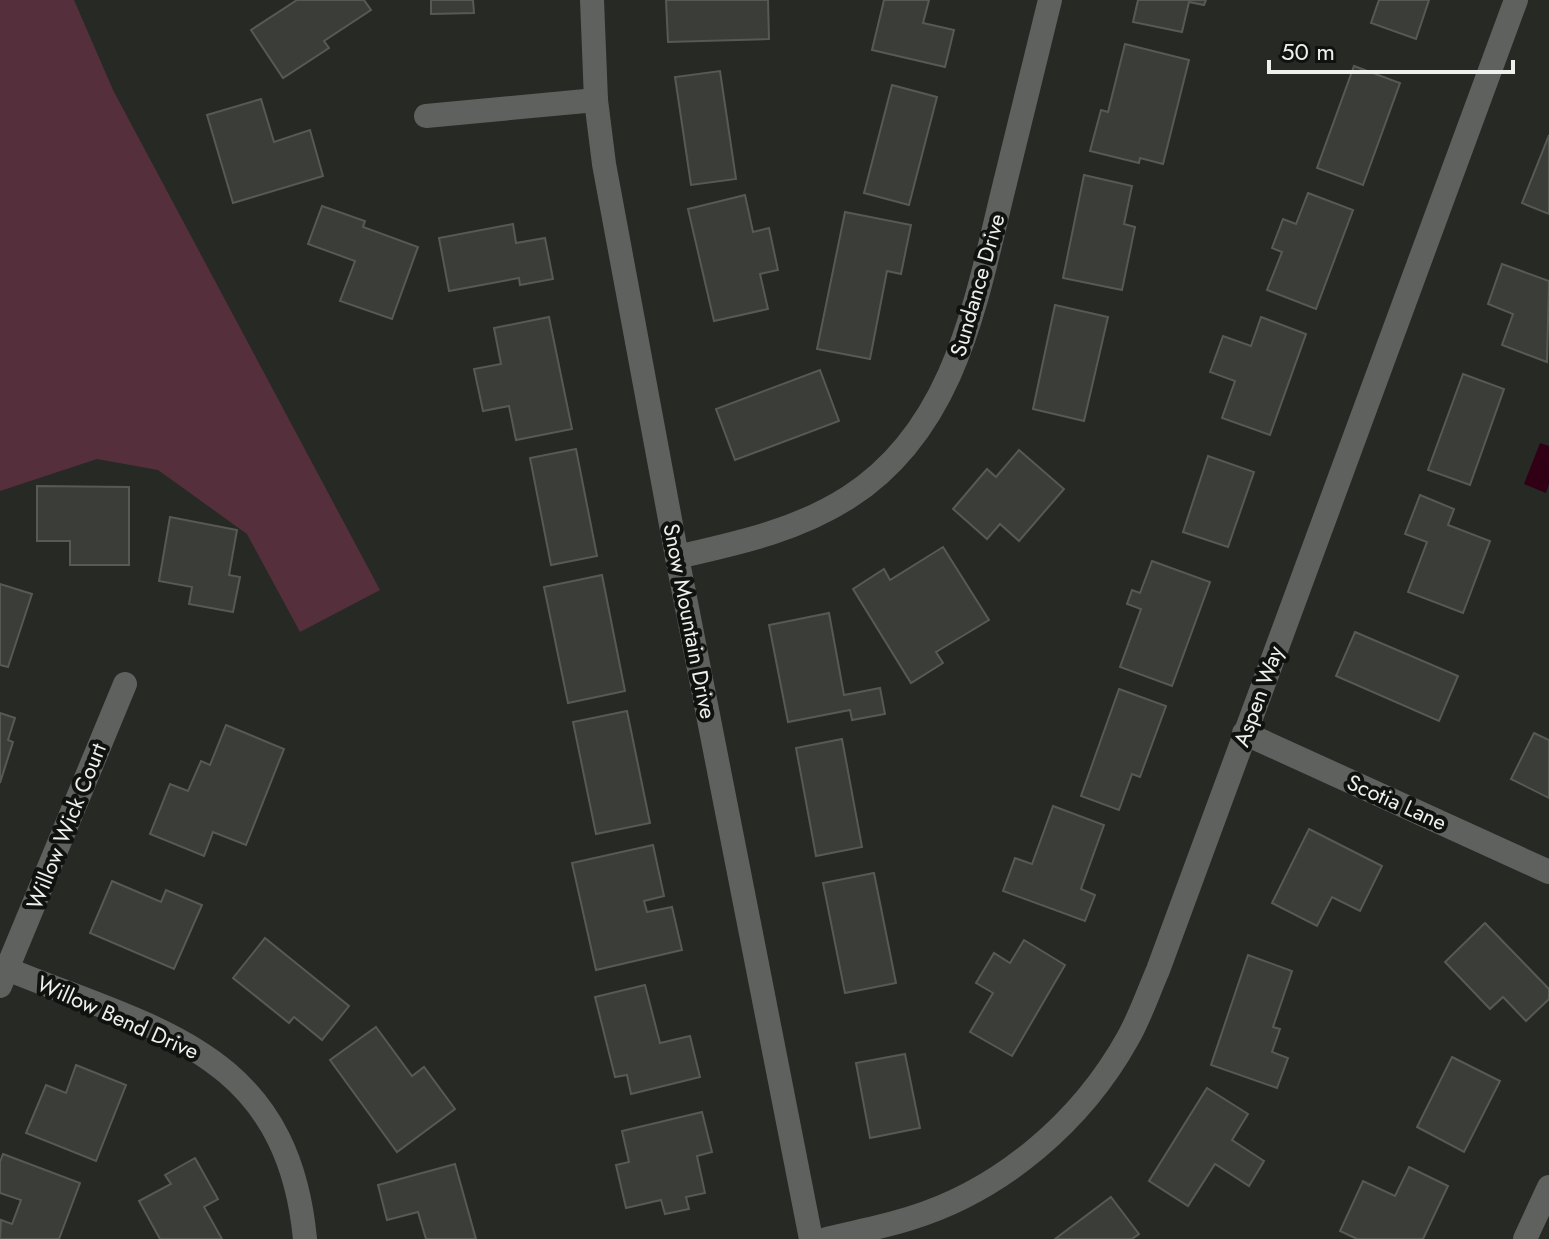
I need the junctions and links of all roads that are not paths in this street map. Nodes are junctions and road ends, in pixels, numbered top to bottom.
1 (592, 0) edge
2 (1050, 0) edge
3 (1516, 0) edge
4 (596, 100) junction
5 (426, 116) dead end
6 (677, 557) junction
7 (125, 684) dead end
8 (1244, 733) junction
9 (1549, 872) edge
10 (4, 977) edge
11 (1549, 1187) edge
12 (305, 1239) edge
13 (811, 1239) edge
14 (827, 1239) edge
15 (1525, 1239) edge

1 - 4 street, Snow Mountain Drive
2 - 6 street, Sundance Drive
3 - 8 street, Aspen Way
4 - 5 street
4 - 6 street, Snow Mountain Drive
6 - 13 street, Snow Mountain Drive
7 - 10 street, Willow Wick Court
8 - 9 street, Scotia Lane
8 - 14 street, Aspen Way
10 - 12 street, Willow Bend Drive
11 - 15 street

